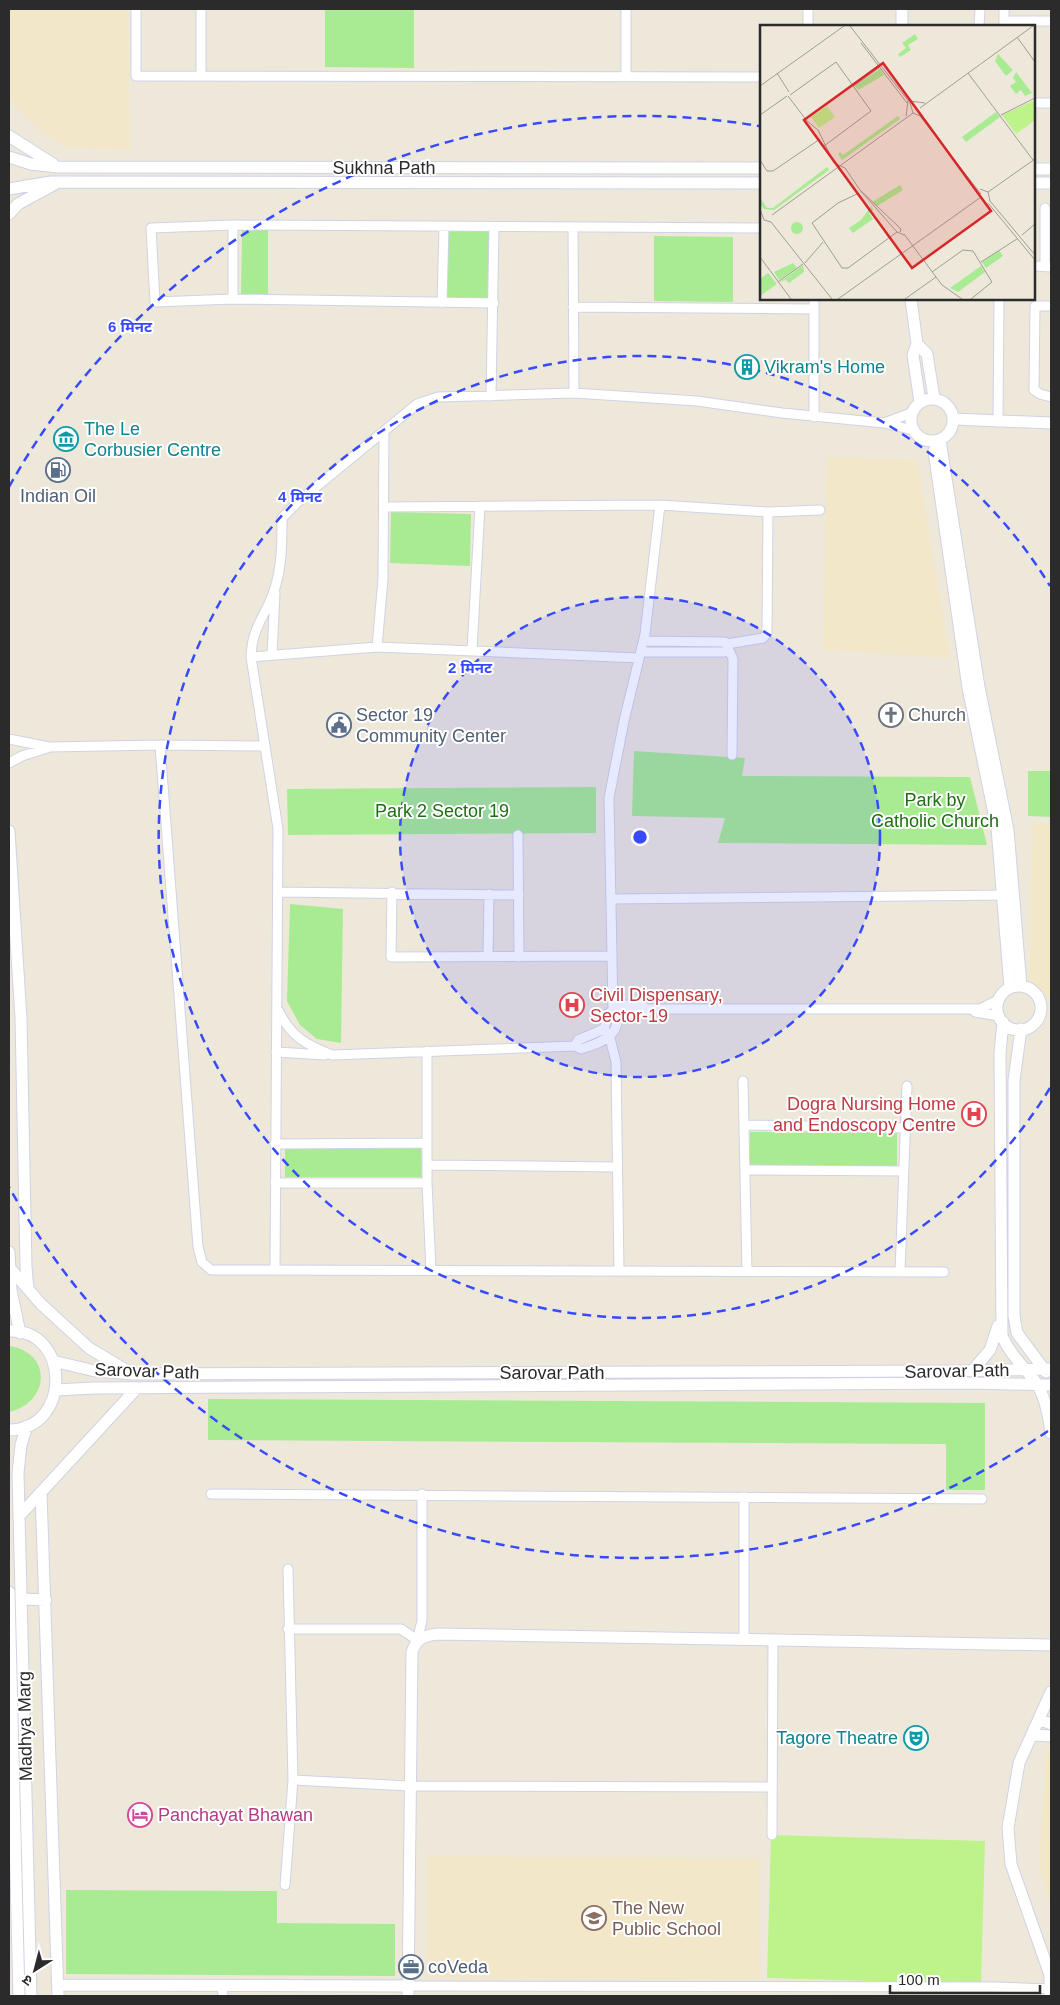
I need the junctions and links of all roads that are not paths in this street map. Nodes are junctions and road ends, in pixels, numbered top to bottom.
1 (136, 9) edge
2 (201, 9) edge
3 (626, 9) edge
4 (808, 9) edge
5 (902, 9) edge
6 (980, 9) edge
7 (1004, 9) edge
8 (1051, 20) edge
9 (1004, 23) edge
10 (808, 25) edge
11 (902, 25) edge
12 (979, 25) edge
13 (201, 76) junction
14 (626, 76) junction
15 (760, 77) edge
16 (1035, 103) edge
17 (1051, 103) edge
18 (9, 136) edge
19 (9, 157) edge
20 (58, 167) junction
21 (760, 168) edge
22 (1035, 169) edge
23 (1051, 169) edge
24 (59, 182) junction
25 (760, 183) edge
26 (1035, 183) edge
27 (1051, 183) edge
28 (9, 189) edge
29 (1045, 208) dead end
30 (9, 214) edge
31 (233, 225) junction
32 (444, 226) junction
33 (494, 227) junction
34 (573, 227) junction
35 (760, 228) edge
36 (1035, 266) edge
37 (1048, 266) edge
38 (233, 299) junction
39 (814, 300) edge
40 (911, 300) edge
41 (999, 300) edge
42 (442, 302) junction
43 (494, 303) junction
44 (1051, 306) edge
45 (574, 307) junction
46 (814, 310) junction
47 (918, 344) junction
48 (574, 393) junction
49 (491, 396) junction
50 (1051, 397) edge
51 (934, 398) junction
52 (920, 402) junction
53 (912, 413) junction
54 (814, 417) junction
55 (954, 419) junction
56 (998, 422) junction
57 (884, 423) junction
58 (1051, 423) edge
59 (913, 430) junction
60 (384, 431) junction
61 (936, 441) junction
62 (660, 505) junction
63 (480, 506) junction
64 (385, 507) junction
65 (820, 510) dead end
66 (768, 512) junction
67 (275, 590) junction
68 (644, 641) junction
69 (727, 646) junction
70 (377, 647) junction
71 (472, 650) junction
72 (272, 655) junction
73 (640, 655) junction
74 (251, 657) junction
75 (9, 739) edge
76 (160, 744) junction
77 (265, 746) junction
78 (49, 747) junction
79 (732, 755) dead end
80 (9, 763) edge
81 (9, 831) edge
82 (518, 835) dead end
83 (278, 892) junction
84 (392, 892) junction
85 (489, 894) junction
86 (519, 895) junction
87 (1008, 895) junction
88 (611, 899) junction
89 (612, 956) junction
90 (488, 957) junction
91 (519, 957) junction
92 (1016, 987) junction
93 (998, 1000) junction
94 (1046, 1007) edge
95 (276, 1008) junction
96 (615, 1009) junction
97 (962, 1010) junction
98 (1001, 1019) junction
99 (604, 1029) junction
100 (1021, 1029) junction
101 (610, 1038) junction
102 (575, 1046) junction
103 (427, 1051) junction
104 (276, 1052) junction
105 (332, 1055) junction
106 (1014, 1080) junction
107 (743, 1081) dead end
108 (1001, 1081) junction
109 (906, 1086) dead end
110 (744, 1125) junction
111 (905, 1128) junction
112 (427, 1143) junction
113 (275, 1144) junction
114 (427, 1165) junction
115 (616, 1167) junction
116 (745, 1170) junction
117 (904, 1171) junction
118 (275, 1183) junction
119 (427, 1183) junction
120 (9, 1252) edge
121 (10, 1267) edge
122 (275, 1269) junction
123 (431, 1270) junction
124 (619, 1271) junction
125 (747, 1271) junction
126 (1001, 1271) junction
127 (1015, 1271) junction
128 (900, 1272) junction
129 (944, 1272) dead end
130 (28, 1289) junction
131 (1001, 1315) junction
132 (14, 1332) edge
133 (53, 1361) junction
134 (1023, 1369) junction
135 (1046, 1369) edge
136 (972, 1371) junction
137 (133, 1374) junction
138 (1051, 1377) edge
139 (1037, 1385) junction
140 (1051, 1385) edge
141 (137, 1388) junction
142 (56, 1390) junction
143 (27, 1426) junction
144 (9, 1430) edge
145 (1051, 1433) edge
146 (41, 1492) junction
147 (211, 1494) dead end
148 (422, 1494) junction
149 (744, 1497) junction
150 (982, 1499) dead end
151 (21, 1514) junction
152 (288, 1569) dead end
153 (9, 1592) edge
154 (22, 1599) junction
155 (46, 1600) junction
156 (288, 1629) junction
157 (417, 1640) junction
158 (744, 1640) junction
159 (773, 1640) junction
160 (1051, 1645) edge
161 (1051, 1692) edge
162 (1039, 1719) junction
163 (1051, 1724) edge
164 (1032, 1735) junction
165 (1051, 1736) edge
166 (293, 1780) junction
167 (409, 1786) junction
168 (772, 1787) junction
169 (772, 1835) dead end
170 (286, 1885) dead end
171 (1050, 1975) edge
172 (58, 1991) edge
173 (222, 1991) edge
174 (408, 1991) edge
175 (966, 1992) edge
176 (1050, 1993) edge
177 (19, 1996) edge
178 (31, 1996) edge

1 - 13 street
2 - 13 street
3 - 14 street
4 - 10 street
5 - 11 main road
6 - 12 street
7 - 9 street
8 - 9 street
13 - 14 street
14 - 15 street
16 - 17 street
18 - 20 main road
19 - 20 main road, Sukhna Path
20 - 21 main road, Sukhna Path
22 - 23 main road
24 - 25 main road, Sukhna Path
24 - 28 main road, Sukhna Path
24 - 30 main road
26 - 27 main road
29 - 37 street
31 - 32 street
31 - 38 street
31 - 38 street
32 - 33 street
32 - 42 street
33 - 34 street
33 - 43 street
34 - 35 street
34 - 45 street
36 - 37 street
38 - 42 street
39 - 46 street
40 - 47 main road
41 - 56 street
42 - 43 street
43 - 49 street
44 - 50 street
45 - 46 street
45 - 48 street
46 - 54 street
47 - 51 main road
47 - 52 main road
48 - 49 street
48 - 54 street
49 - 60 street
51 - 52 main road
51 - 55 main road
52 - 53 main road
53 - 57 street
53 - 59 main road
54 - 57 street
55 - 56 main road
55 - 61 main road
56 - 58 main road
57 - 59 street
59 - 61 main road
60 - 64 street
60 - 67 street
61 - 87 main road
62 - 63 street
62 - 66 street
62 - 68 street
63 - 64 street
63 - 71 street
64 - 70 street
65 - 66 street
66 - 69 street
67 - 72 street
67 - 74 street
68 - 69 street
68 - 73 street
69 - 73 street
69 - 79 street
70 - 71 street
70 - 72 street
71 - 73 street
72 - 74 street
73 - 88 street
74 - 77 street
75 - 78 street
76 - 77 street
76 - 78 street
76 - 122 street
77 - 83 street
78 - 80 street
81 - 130 main road
82 - 86 street
83 - 84 street
83 - 95 street
84 - 85 street
84 - 90 street
85 - 86 street
85 - 90 street
86 - 91 street
87 - 88 street
87 - 92 main road
88 - 89 street
89 - 91 street
89 - 96 street
90 - 91 street
92 - 93 main road
92 - 94 main road
93 - 97 street
93 - 98 main road
94 - 100 main road
95 - 104 street
95 - 105 street
96 - 97 street
96 - 99 street
96 - 101 street
97 - 98 street
98 - 100 main road
98 - 108 main road
99 - 101 street
99 - 102 street
100 - 106 main road
101 - 102 street
101 - 115 street
102 - 103 street
103 - 105 street
103 - 112 street
104 - 105 street
104 - 113 street
106 - 108 main road
106 - 127 main road
107 - 110 street
108 - 126 main road
109 - 111 street
110 - 111 street
110 - 116 street
111 - 117 street
112 - 113 street
112 - 114 street
113 - 118 street
114 - 115 street
114 - 119 street
115 - 124 street
116 - 117 street
116 - 125 street
117 - 128 street
118 - 119 street
118 - 122 street
119 - 123 street
120 - 121 main road
121 - 130 main road
121 - 132 main road
122 - 123 street
123 - 124 street
124 - 125 street
125 - 128 street
126 - 127 main road
126 - 131 main road
127 - 135 main road
128 - 129 street
130 - 137 main road
131 - 134 main road
131 - 136 main road
132 - 133 main road
133 - 137 main road, Sarovar Path
133 - 142 main road
134 - 135 main road, Sarovar Path
134 - 136 main road, Sarovar Path
134 - 139 main road
135 - 138 main road
136 - 137 main road, Sarovar Path
139 - 140 main road, Sarovar Path
139 - 141 main road, Sarovar Path
139 - 145 main road
141 - 142 main road, Sarovar Path
141 - 146 main road
142 - 143 main road
143 - 144 main road
143 - 151 main road, Madhya Marg
146 - 151 main road
146 - 155 main road
147 - 148 street
148 - 149 street
148 - 157 street
149 - 150 street
149 - 158 street
151 - 154 main road, Madhya Marg
152 - 156 street
153 - 177 main road, Madhya Marg
154 - 155 main road
154 - 178 main road, Madhya Marg
155 - 172 main road
156 - 157 street
156 - 166 street
157 - 158 main road
157 - 167 main road
158 - 159 main road
159 - 160 main road
159 - 168 street
161 - 162 main road
162 - 163 main road
162 - 164 main road
164 - 165 main road
164 - 171 main road
166 - 167 street
166 - 170 street
167 - 168 street
167 - 174 main road
168 - 169 street
171 - 176 main road
172 - 173 main road
173 - 174 main road
174 - 175 street
175 - 176 street

